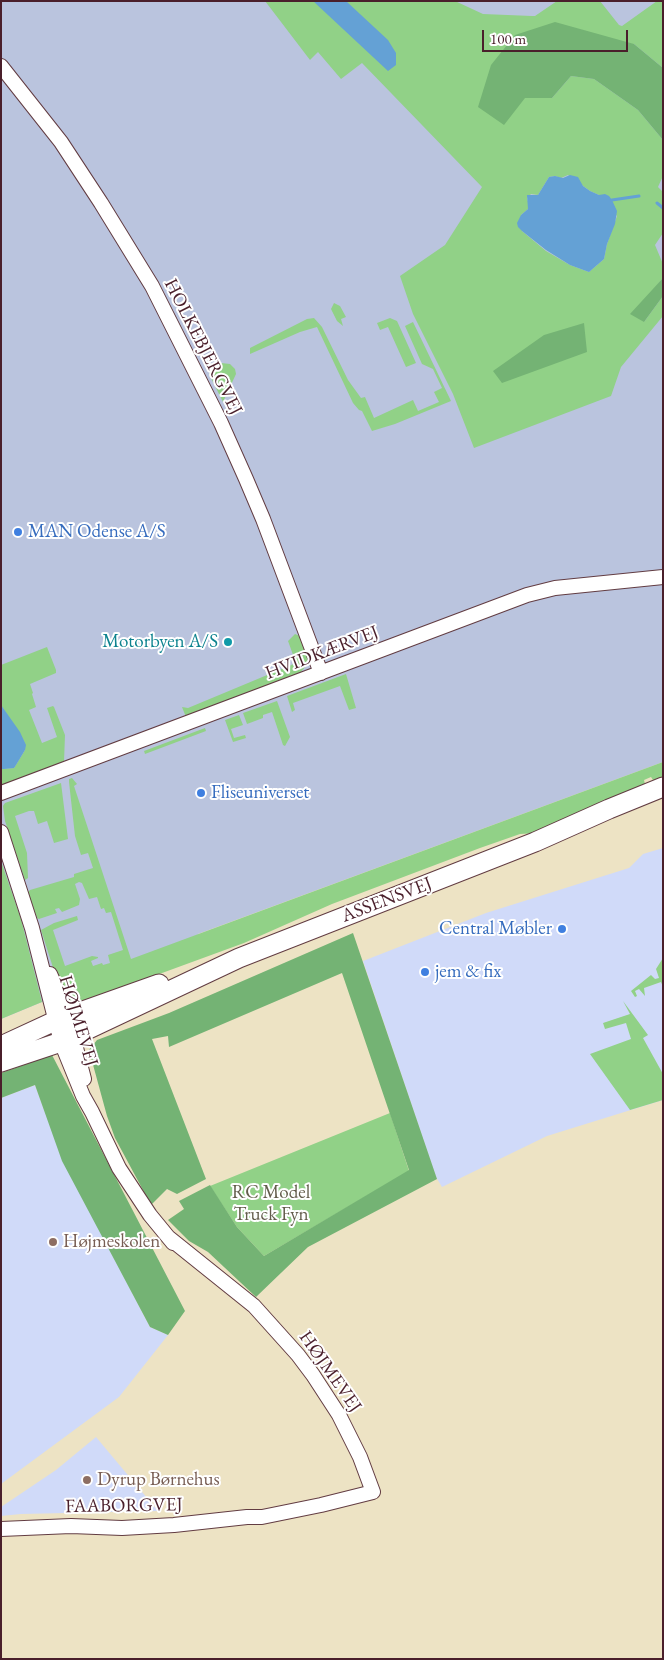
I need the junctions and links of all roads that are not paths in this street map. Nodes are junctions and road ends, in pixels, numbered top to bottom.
1 (1, 66) edge
2 (663, 577) edge
3 (321, 673) junction
4 (663, 787) edge
5 (1, 793) edge
6 (663, 800) edge
7 (1, 832) edge
8 (535, 842) junction
9 (239, 958) junction
10 (65, 1029) junction
11 (1, 1046) edge
12 (1, 1054) edge
13 (1, 1062) edge
14 (368, 1489) joint
15 (1, 1529) edge

1 - 3 street, HOLKEBJERGVEJ
2 - 3 street, HVIDKÆRVEJ
3 - 5 street, HVIDKÆRVEJ
4 - 8 main road, ASSENSVEJ
6 - 8 main road, ASSENSVEJ
7 - 10 street, HØJMEVEJ
8 - 9 main road, ASSENSVEJ
9 - 10 main road, ASSENSVEJ
9 - 10 main road, ASSENSVEJ
10 - 11 main road, ASSENSVEJ
10 - 12 main road
10 - 13 main road, ASSENSVEJ
10 - 14 street, HØJMEVEJ
14 - 15 street, FAABORGVEJ

